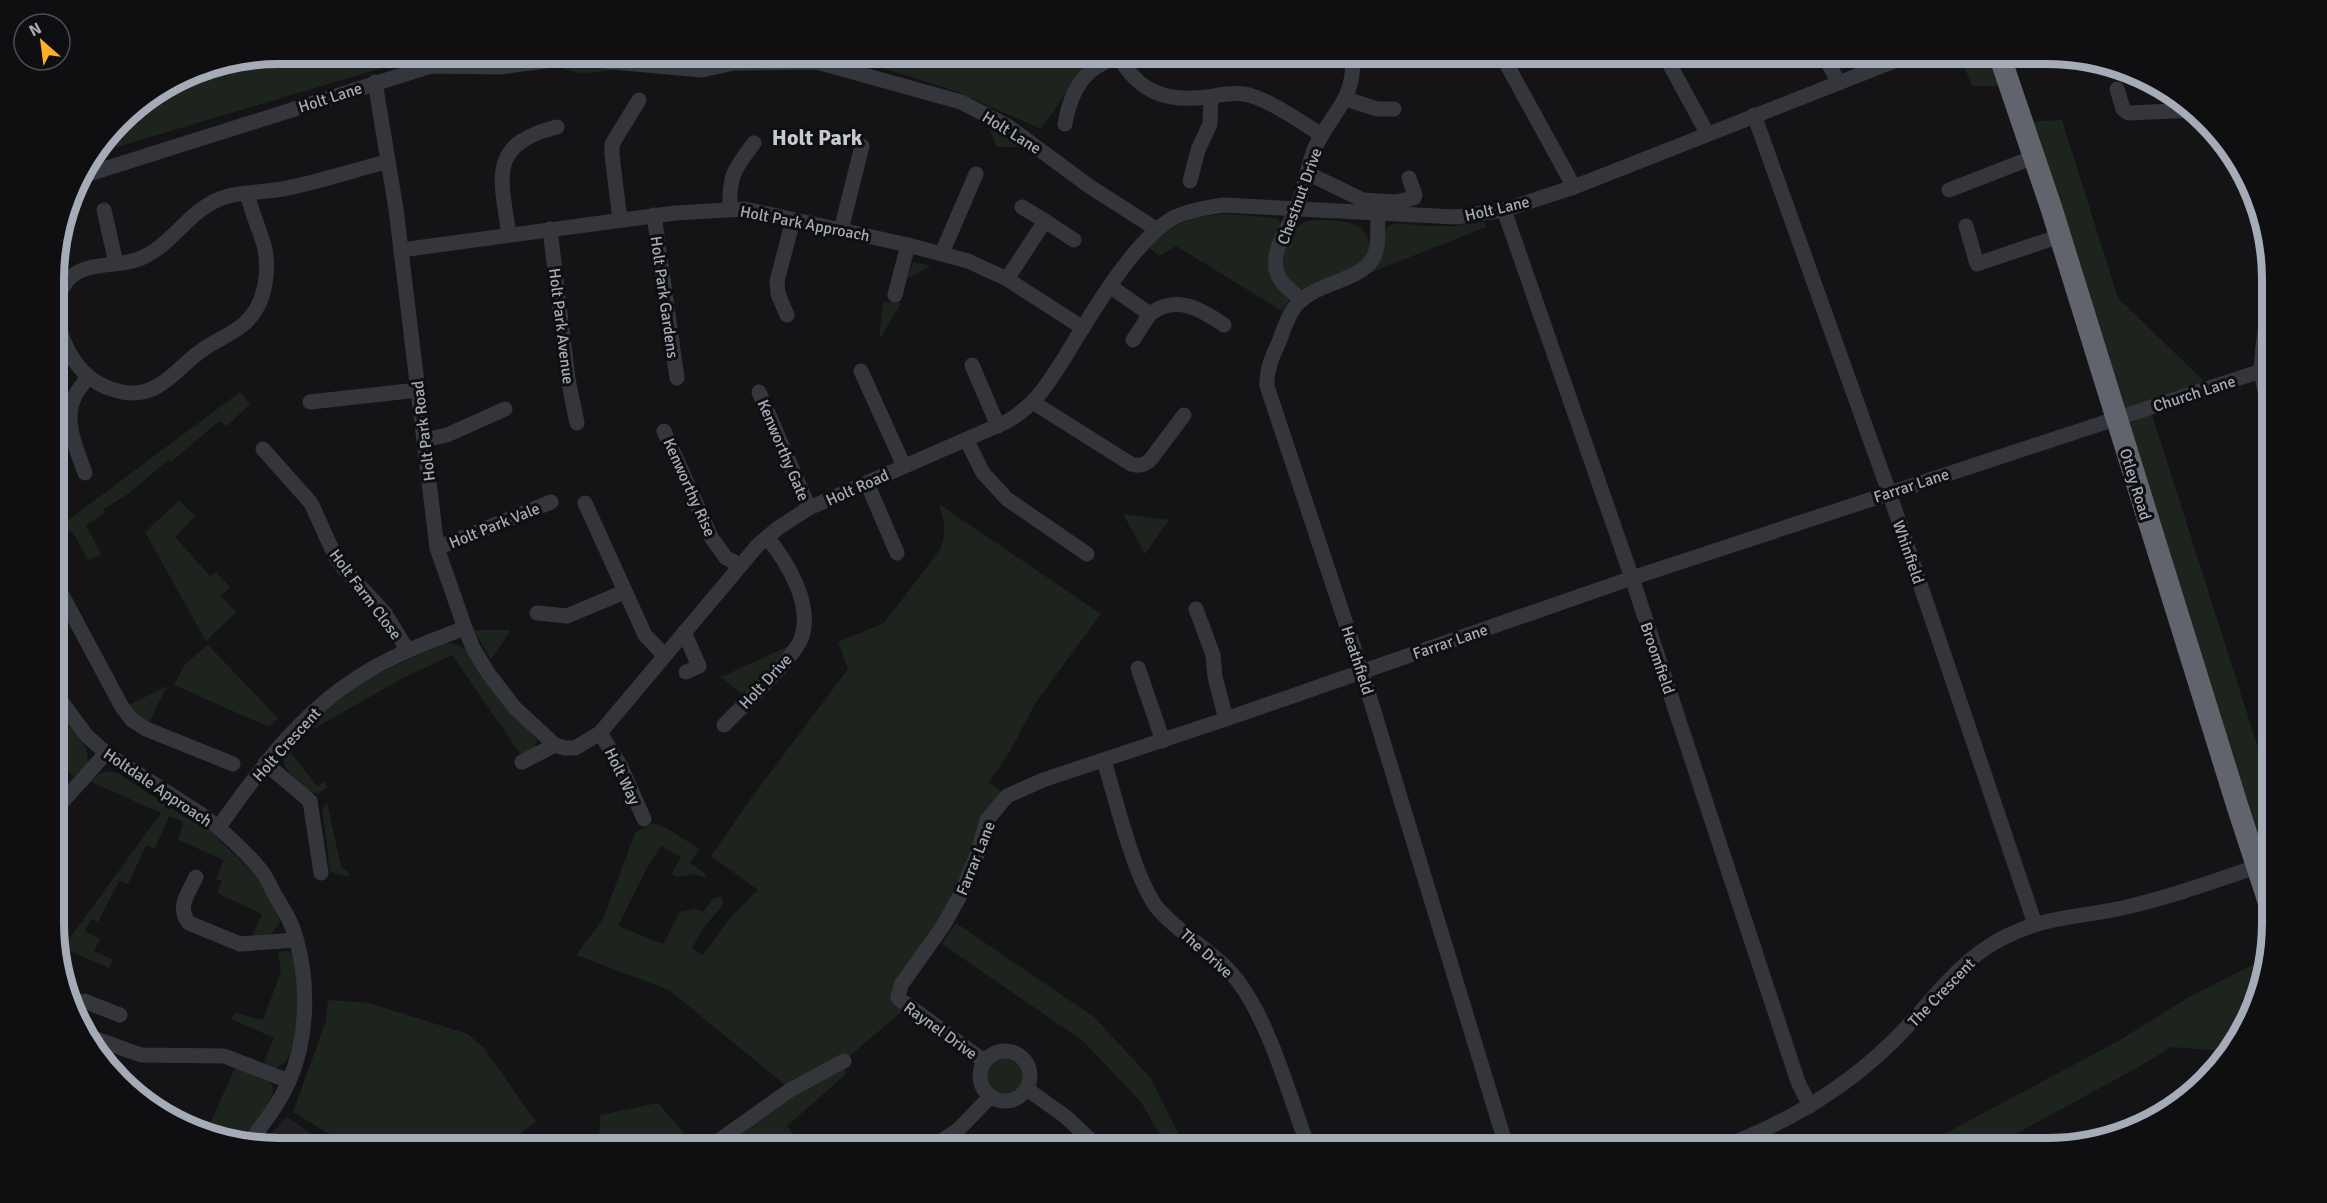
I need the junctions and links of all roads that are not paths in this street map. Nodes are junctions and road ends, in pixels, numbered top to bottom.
1 (522, 64) edge
2 (635, 64) edge
3 (729, 64) edge
4 (824, 64) edge
5 (1103, 64) edge
6 (1126, 64) edge
7 (1352, 64) edge
8 (1506, 64) edge
9 (1669, 64) edge
10 (1829, 64) edge
11 (1887, 64) edge
12 (2002, 64) edge
13 (375, 82) junction
14 (1839, 83) junction
15 (2117, 89) dead end
16 (1211, 97) junction
17 (1346, 99) junction
18 (639, 100) dead end
19 (1394, 109) dead end
20 (2180, 111) edge
21 (1754, 115) junction
22 (1065, 124) dead end
23 (557, 127) dead end
24 (1707, 133) junction
25 (1322, 135) junction
26 (754, 143) dead end
27 (862, 146) dead end
28 (2034, 157) junction
29 (387, 162) junction
30 (93, 173) edge
31 (1307, 173) junction
32 (976, 174) dead end
33 (1409, 178) dead end
34 (1190, 181) dead end
35 (1574, 187) junction
36 (1949, 190) dead end
37 (247, 193) junction
38 (1022, 207) dead end
39 (730, 209) junction
40 (1297, 209) junction
41 (105, 210) dead end
42 (1504, 210) junction
43 (1378, 214) junction
44 (654, 215) junction
45 (620, 220) junction
46 (794, 220) junction
47 (1045, 221) junction
48 (1966, 226) dead end
49 (550, 229) junction
50 (1156, 229) junction
51 (841, 230) junction
52 (509, 235) junction
53 (2060, 236) junction
54 (1074, 240) dead end
55 (908, 245) junction
56 (401, 250) junction
57 (942, 253) junction
58 (116, 263) junction
59 (1007, 279) junction
60 (1110, 287) junction
61 (64, 288) edge
62 (895, 295) dead end
63 (1302, 300) junction
64 (1150, 314) junction
65 (787, 315) dead end
66 (1224, 325) dead end
67 (1083, 328) junction
68 (64, 338) edge
69 (1133, 340) dead end
70 (972, 365) dead end
71 (861, 371) dead end
72 (2262, 371) edge
73 (88, 376) junction
74 (677, 378) dead end
75 (418, 390) junction
76 (759, 392) dead end
77 (310, 402) dead end
78 (1034, 403) junction
79 (505, 409) dead end
80 (1184, 415) dead end
81 (2116, 419) junction
82 (577, 423) dead end
83 (998, 426) junction
84 (664, 431) dead end
85 (424, 440) junction
86 (966, 441) junction
87 (263, 449) dead end
88 (904, 466) junction
89 (85, 473) dead end
90 (867, 483) junction
91 (1889, 492) junction
92 (551, 502) dead end
93 (585, 503) dead end
94 (809, 508) junction
95 (767, 537) junction
96 (437, 548) junction
97 (897, 553) dead end
98 (1088, 554) dead end
99 (741, 565) junction
100 (1632, 578) junction
101 (624, 592) junction
102 (1196, 609) dead end
103 (64, 611) edge
104 (537, 613) dead end
105 (465, 628) junction
106 (684, 632) junction
107 (408, 651) junction
108 (664, 655) junction
109 (1138, 668) dead end
110 (686, 672) dead end
111 (1362, 672) junction
112 (64, 705) edge
113 (1226, 719) junction
114 (724, 725) dead end
115 (600, 733) junction
116 (1163, 741) junction
117 (555, 745) junction
118 (106, 753) junction
119 (1104, 760) junction
120 (522, 762) dead end
121 (265, 763) junction
122 (233, 764) dead end
123 (64, 798) edge
124 (644, 819) dead end
125 (219, 828) junction
126 (2256, 867) junction
127 (321, 873) dead end
128 (196, 877) dead end
129 (2262, 884) edge
130 (2035, 924) junction
131 (296, 940) junction
132 (898, 998) joint
133 (80, 1003) edge
134 (120, 1015) dead end
135 (99, 1040) edge
136 (844, 1061) dead end
137 (984, 1061) junction
138 (289, 1081) junction
139 (1027, 1089) junction
140 (990, 1097) junction
141 (1810, 1106) junction
142 (253, 1137) edge
143 (722, 1138) edge
144 (946, 1138) edge
145 (1088, 1138) edge
146 (1305, 1138) edge
147 (1504, 1138) edge
148 (1745, 1138) edge

1 - 13 street, Holt Lane
2 - 3 street, Holt Lane
4 - 50 street, Holt Lane
5 - 22 street
6 - 16 street
7 - 17 street, Chestnut Drive
8 - 35 street
9 - 24 street
10 - 14 street
11 - 14 street, Holt Lane
12 - 28 highway, Otley Road
13 - 29 street, Holt Park Road
13 - 30 street, Holt Lane
14 - 21 street, Holt Lane
15 - 20 street
16 - 25 street
16 - 34 street
17 - 19 street
17 - 25 street, Chestnut Drive
18 - 45 street
21 - 24 street, Holt Lane
21 - 91 street, Whinfield
23 - 52 street
24 - 35 street, Holt Lane
25 - 31 street, Chestnut Drive
26 - 39 street
27 - 51 street
28 - 36 street
28 - 53 highway, Otley Road
29 - 37 street
29 - 56 street, Holt Park Road
31 - 33 street
31 - 40 street, Chestnut Drive
32 - 57 street
35 - 42 street, Holt Lane
37 - 58 street
37 - 73 street
38 - 47 street
39 - 44 street, Holt Park Approach
39 - 46 street, Holt Park Approach
40 - 43 street, Holt Lane
40 - 50 street, Holt Lane
40 - 63 street, Chestnut Drive
41 - 58 street
42 - 43 street, Holt Lane
42 - 100 street, Broomfield
43 - 63 street, Heathfield
44 - 45 street, Holt Park Approach
44 - 74 street, Holt Park Gardens
45 - 49 street, Holt Park Approach
46 - 51 street, Holt Park Approach
46 - 65 street
47 - 54 street
47 - 59 street
48 - 53 street
49 - 52 street, Holt Park Approach
49 - 82 street, Holt Park Avenue
50 - 60 street, Holt Road
51 - 55 street, Holt Park Approach
52 - 56 street, Holt Park Approach
53 - 81 highway, Otley Road
55 - 57 street, Holt Park Approach
55 - 62 street
56 - 75 street, Holt Park Road
57 - 59 street, Holt Park Approach
58 - 61 street
59 - 67 street, Holt Park Approach
60 - 64 street
60 - 67 street, Holt Road
63 - 111 street, Heathfield
64 - 66 street
64 - 69 street
67 - 78 street, Holt Road
68 - 73 street
70 - 83 street
71 - 88 street
72 - 81 street, Church Lane
73 - 89 street
75 - 77 street
75 - 85 street, Holt Park Road
76 - 94 street, Kenworthy Gate
78 - 80 street
78 - 83 street, Holt Road
79 - 85 street
81 - 91 street, Farrar Lane
81 - 126 highway, Otley Road
83 - 86 street, Holt Road
84 - 99 street, Kenworthy Rise
85 - 96 street, Holt Park Road
86 - 88 street, Holt Road
86 - 98 street
87 - 107 street, Holt Farm Close
88 - 90 street, Holt Road
90 - 94 street, Holt Road
90 - 97 street
91 - 100 street, Farrar Lane
91 - 130 street, Whinfield
92 - 96 street, Holt Park Vale
93 - 101 street
94 - 95 street, Holt Road
95 - 99 street, Holt Road
95 - 114 street, Holt Drive
96 - 105 street, Holt Park Road
99 - 106 street, Holt Road
100 - 111 street, Farrar Lane
100 - 141 street, Broomfield
101 - 104 street
101 - 108 street
102 - 113 street
103 - 122 street
105 - 107 street, Holt Crescent
105 - 117 street, Holt Park Road
106 - 108 street, Holt Road
106 - 110 street
107 - 121 street, Holt Crescent
108 - 115 street, Holt Road
109 - 116 street
111 - 113 street, Farrar Lane
111 - 147 street, Heathfield
112 - 118 street, Holtdale Approach
113 - 116 street, Farrar Lane
115 - 117 street, Holt Road
115 - 124 street, Holt Way
116 - 119 street, Farrar Lane
117 - 120 street
118 - 123 street
118 - 125 street, Holtdale Approach
119 - 132 street, Farrar Lane
119 - 146 street, The Drive
121 - 125 street, Holt Crescent
121 - 127 street
125 - 131 street, Holtdale Approach
126 - 129 highway, Otley Road
126 - 130 street, The Crescent
128 - 131 street
130 - 141 street, The Crescent
131 - 138 street, Holtdale Approach
132 - 137 street, Raynel Drive
133 - 134 street
135 - 138 street
136 - 143 street
137 - 139 street, Raynel Drive
137 - 140 street, Raynel Drive
138 - 142 street, Holtdale Approach
139 - 140 street
139 - 145 street
140 - 144 street
141 - 148 street, The Crescent

